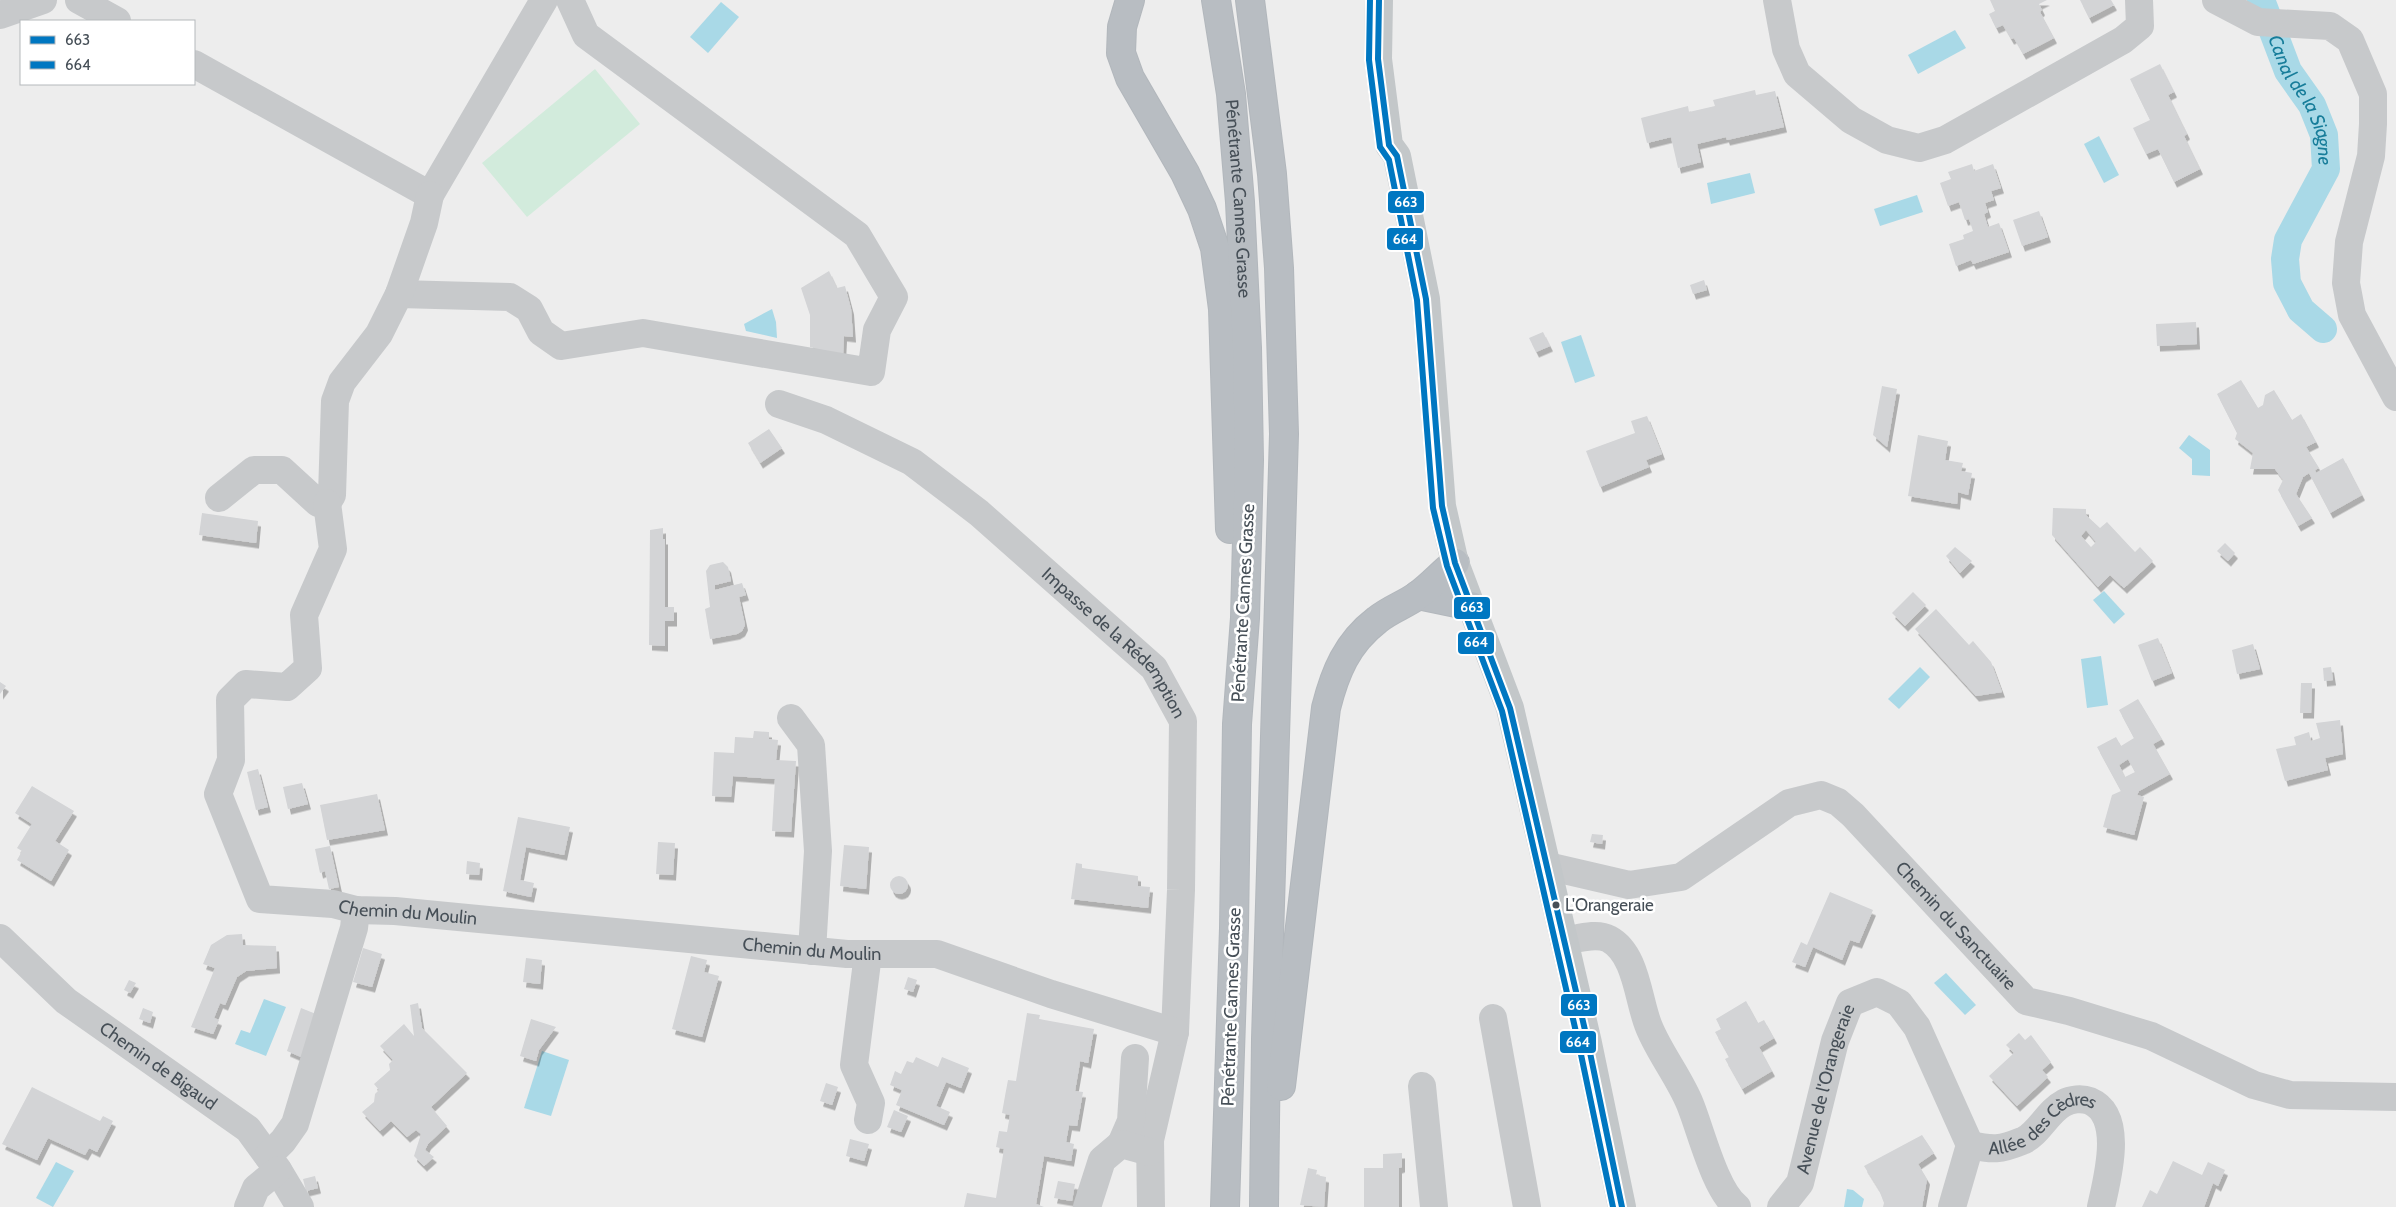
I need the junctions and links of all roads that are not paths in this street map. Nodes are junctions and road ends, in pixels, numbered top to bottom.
1 (43, 0) edge
2 (79, 0) edge
3 (544, 0) edge
4 (570, 0) edge
5 (1130, 0) edge
6 (1216, 0) edge
7 (1250, 0) edge
8 (1379, 0) edge
9 (1391, 0) edge
10 (1777, 0) edge
11 (2139, 0) edge
12 (2216, 0) edge
13 (0, 15) edge
14 (115, 20) edge
15 (195, 65) edge
16 (1397, 156) junction
17 (430, 195) junction
18 (399, 294) junction
19 (2396, 397) edge
20 (779, 404) dead end
21 (219, 498) dead end
22 (327, 503) junction
23 (1455, 563) junction
24 (1418, 595) junction
25 (1471, 606) junction
26 (791, 718) dead end
27 (1237, 724) junction
28 (1548, 866) junction
29 (356, 910) junction
30 (1564, 941) junction
31 (2, 946) edge
32 (812, 951) junction
33 (868, 954) junction
34 (1493, 1018) dead end
35 (1175, 1032) junction
36 (1135, 1058) dead end
37 (1422, 1086) dead end
38 (2396, 1097) edge
39 (868, 1120) dead end
40 (1121, 1144) junction
41 (1970, 1145) junction
42 (1150, 1152) junction
43 (273, 1163) junction
44 (248, 1207) edge
45 (300, 1207) edge
46 (1087, 1207) edge
47 (1151, 1207) edge
48 (1225, 1207) edge
49 (1265, 1207) edge
50 (1434, 1207) edge
51 (1528, 1207) edge
52 (1622, 1207) edge
53 (1737, 1207) edge
54 (1781, 1207) edge
55 (1952, 1207) edge
56 (2101, 1207) edge

1 - 13 street
2 - 14 street
3 - 17 street
4 - 18 street
5 - 27 highway
6 - 27 highway, Pénétrante Cannes Grasse
7 - 49 highway, Pénétrante Cannes Grasse
8 - 16 main road
9 - 16 main road
10 - 11 street
12 - 19 street
15 - 17 street
16 - 23 main road
17 - 18 street
18 - 22 street
20 - 35 street, Impasse de la Rédemption
21 - 22 street
22 - 29 street, Chemin du Moulin
23 - 24 highway
23 - 25 main road
24 - 25 highway
24 - 49 highway
25 - 28 main road
26 - 32 street
27 - 48 highway, Pénétrante Cannes Grasse
28 - 30 main road
28 - 38 street, Chemin du Sanctuaire
29 - 32 street, Chemin du Moulin
29 - 43 street
30 - 52 main road
30 - 53 street
31 - 43 street, Chemin de Bigaud
32 - 33 street, Chemin du Moulin
33 - 35 street, Chemin du Moulin
33 - 39 street
34 - 51 street
35 - 42 street
36 - 40 street
37 - 50 street
40 - 42 street
40 - 46 street
41 - 54 street, Avenue de l'Orangeraie
41 - 55 street
41 - 56 street, Allée des Cèdres
42 - 47 street
43 - 44 street
43 - 45 street, Chemin de Bigaud

